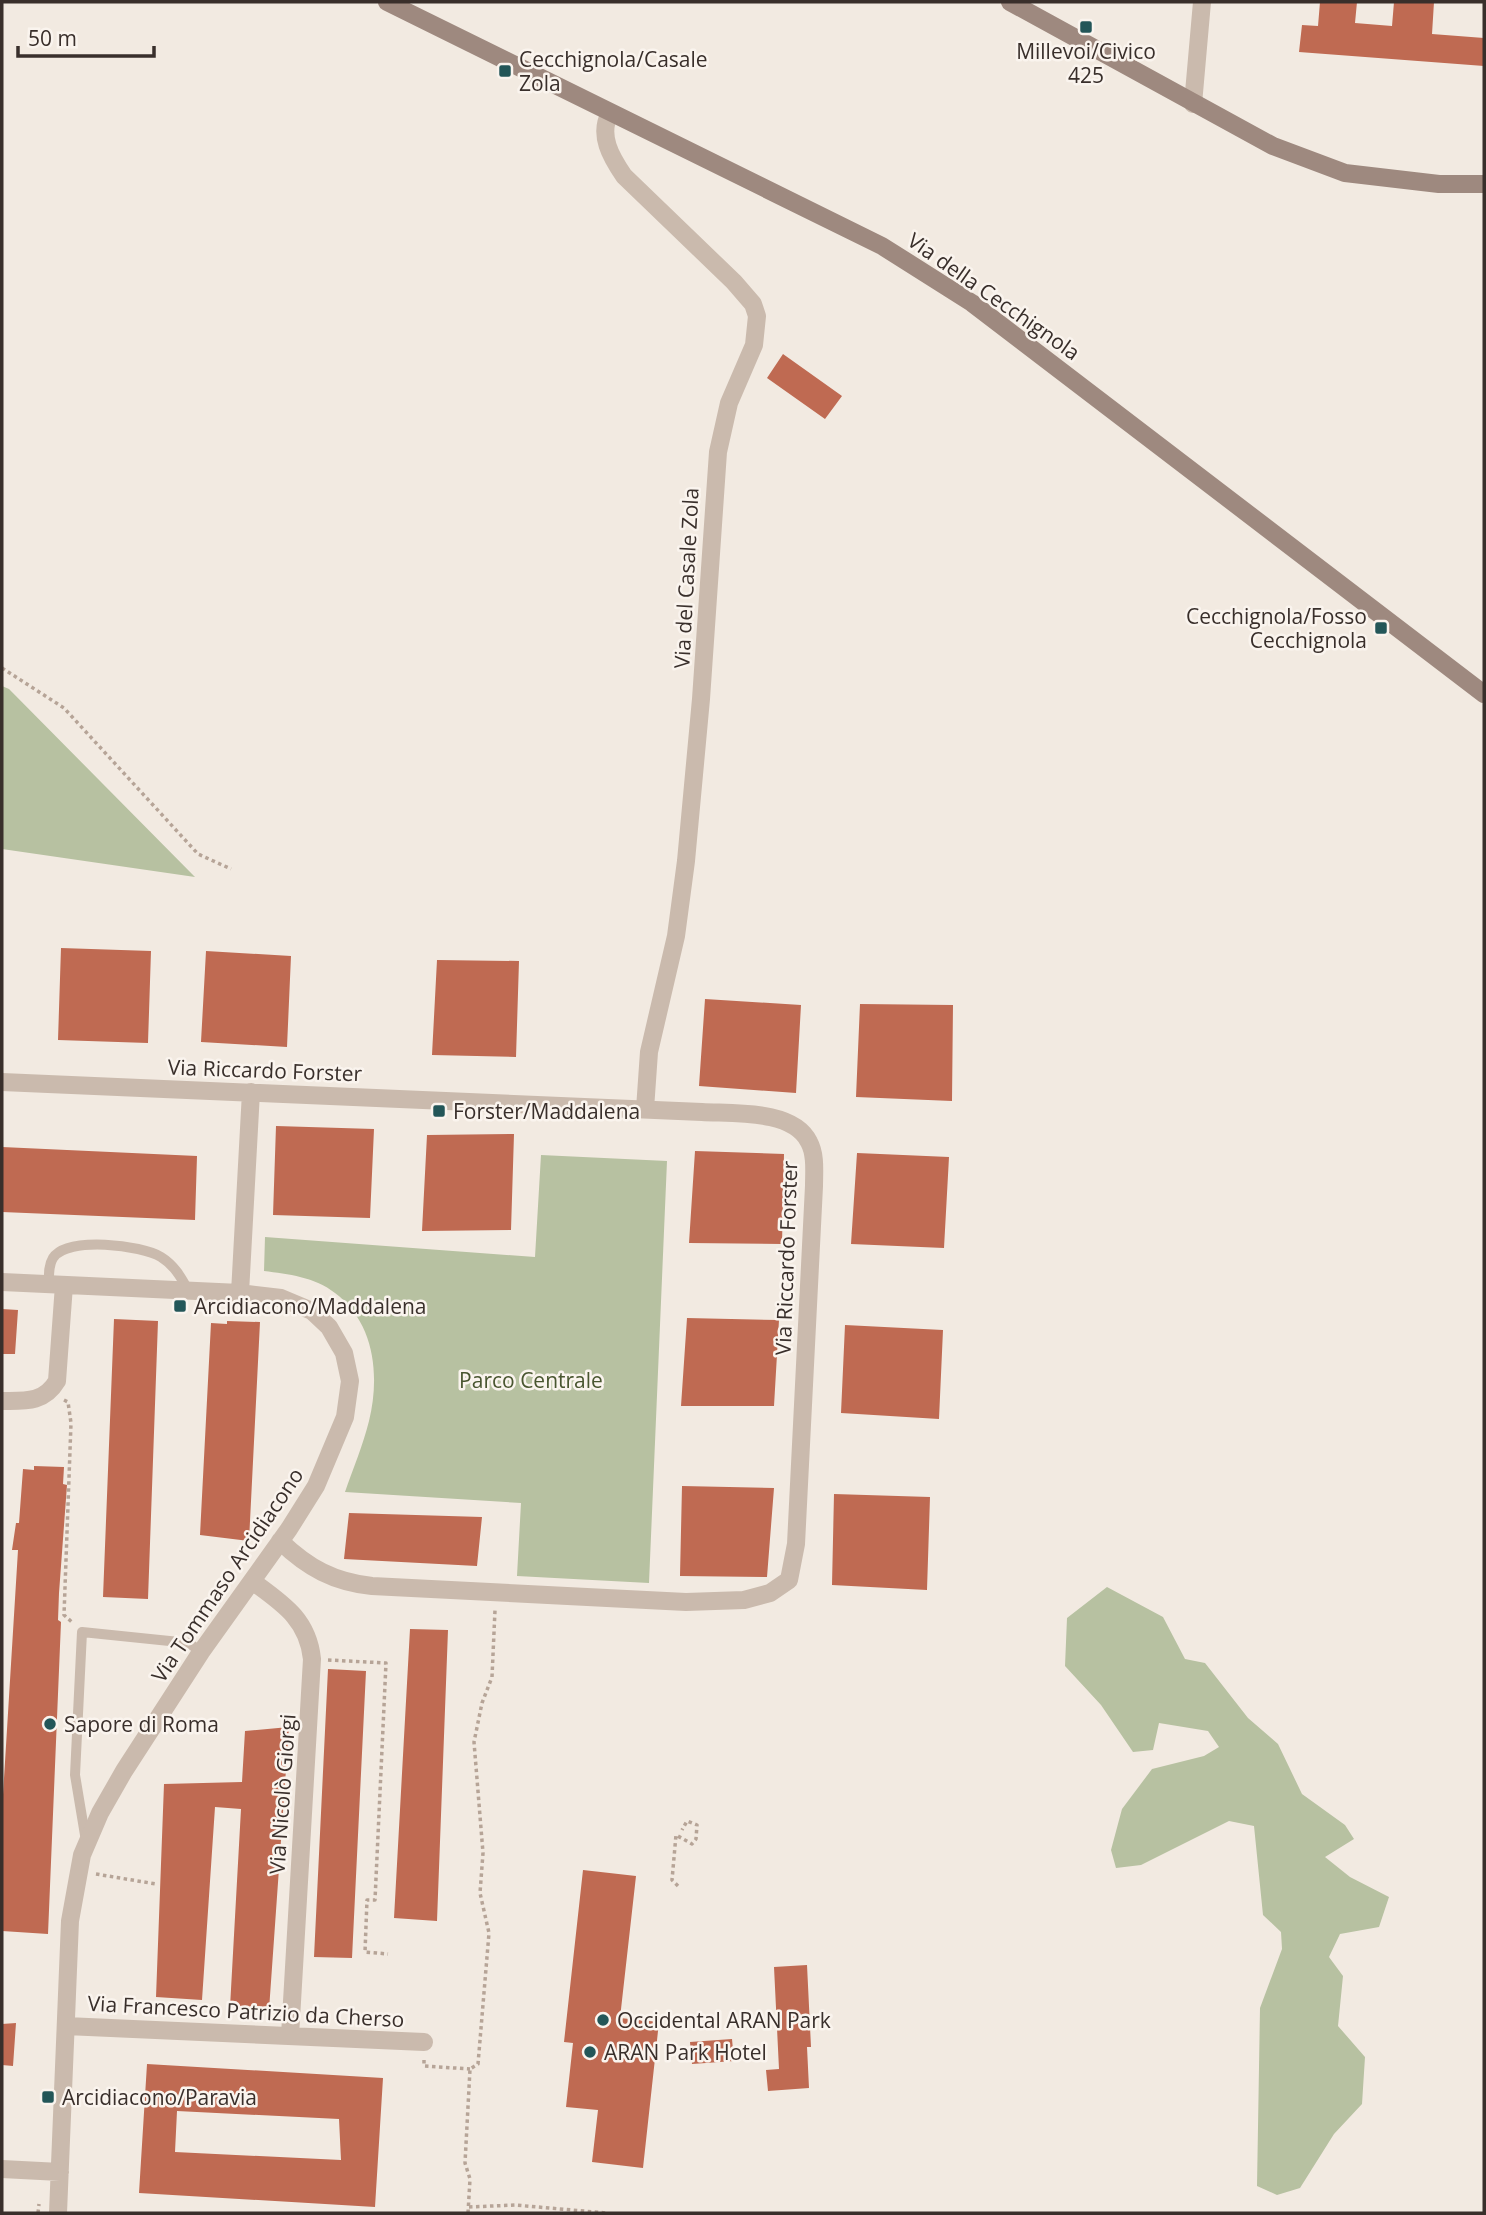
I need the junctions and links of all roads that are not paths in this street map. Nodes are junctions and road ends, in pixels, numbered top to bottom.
1 (387, 2) edge
2 (1010, 2) edge
3 (1202, 2) edge
4 (1193, 104) junction
5 (610, 113) junction
6 (1484, 184) edge
7 (1484, 694) edge
8 (2, 1082) edge
9 (251, 1092) junction
10 (645, 1109) junction
11 (2, 1282) edge
12 (56, 1285) junction
13 (188, 1290) junction
14 (240, 1293) junction
15 (2, 1401) edge
16 (280, 1541) junction
17 (252, 1581) junction
18 (201, 1652) junction
19 (86, 1843) junction
20 (66, 2026) junction
21 (290, 2036) junction
22 (425, 2050) road end
23 (2, 2169) edge
24 (60, 2172) junction
25 (58, 2213) edge

1 - 5 street, Via della Cecchignola
2 - 4 street
3 - 4 street
4 - 6 street
5 - 7 street, Via della Cecchignola
5 - 10 street, Via del Casale Zola
8 - 9 street, Via Riccardo Forster
9 - 10 street, Via Riccardo Forster
9 - 14 street
10 - 16 street, Via Riccardo Forster
11 - 12 street, Via Tommaso Arcidiacono
12 - 13 street, Via Tommaso Arcidiacono
12 - 13 lane
12 - 15 street
13 - 14 street, Via Tommaso Arcidiacono
14 - 16 street, Via Tommaso Arcidiacono
16 - 17 street, Via Tommaso Arcidiacono
17 - 18 street, Via Tommaso Arcidiacono
17 - 21 street, Via Nicolò Giorgi
18 - 19 street, Via Tommaso Arcidiacono
18 - 19 lane
19 - 20 street, Via Tommaso Arcidiacono
20 - 21 street, Via Francesco Patrizio da Cherso
20 - 24 street, Via Tommaso Arcidiacono
21 - 22 street, Via Francesco Patrizio da Cherso
23 - 24 street
24 - 25 street, Via Tommaso Arcidiacono

